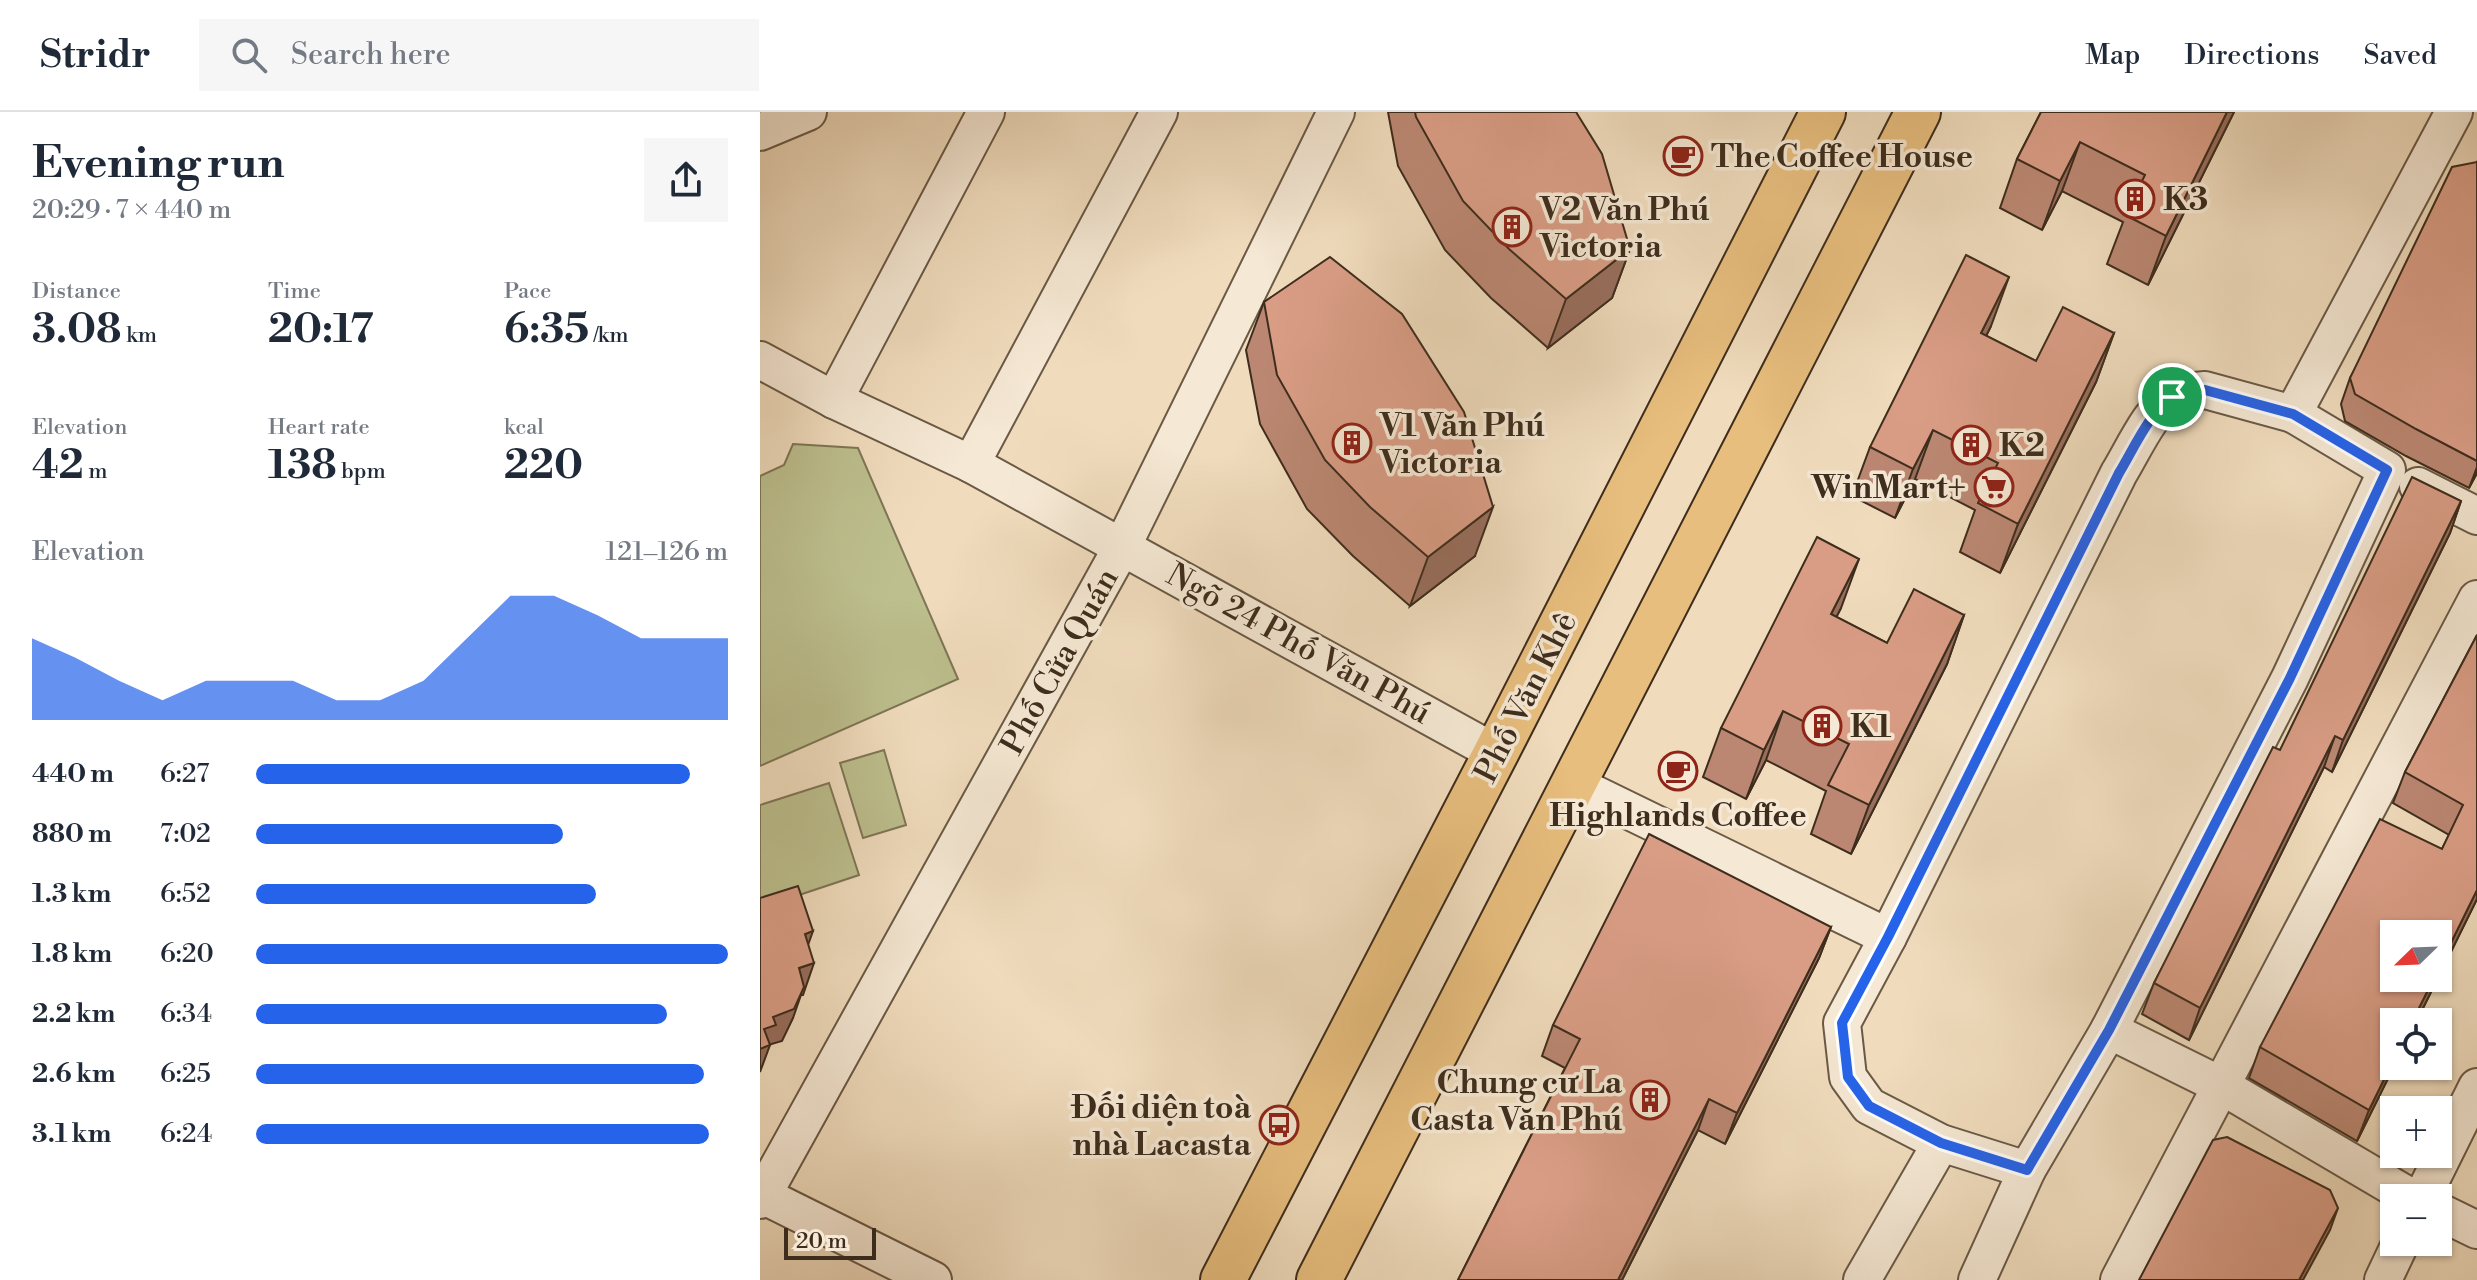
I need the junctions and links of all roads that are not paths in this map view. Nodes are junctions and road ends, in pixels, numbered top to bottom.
1 (808, 112) edge
2 (986, 112) edge
3 (1159, 112) edge
4 (1336, 112) edge
5 (1823, 112) edge
6 (1918, 112) edge
7 (2454, 112) edge
8 (760, 132) edge
9 (760, 360) edge
10 (834, 400) junction
11 (2293, 414) junction
12 (971, 464) junction
13 (2387, 470) junction
14 (2477, 516) edge
15 (1123, 545) junction
16 (2477, 599) edge
17 (1496, 753) junction
18 (1574, 784) junction
19 (1888, 937) junction
20 (2109, 1030) junction
21 (2220, 1085) junction
22 (2477, 1087) edge
23 (1941, 1143) junction
24 (2027, 1170) junction
25 (2388, 1184) edge
26 (2429, 1184) edge
27 (761, 1196) edge
28 (2452, 1218) edge
29 (2477, 1230) edge
30 (2394, 1256) edge
31 (922, 1278) edge
32 (1223, 1280) edge
33 (1319, 1280) edge
34 (1862, 1280) edge
35 (1977, 1280) edge
36 (2119, 1280) edge
37 (2383, 1280) edge

1 - 8 street
2 - 10 street
3 - 12 street
4 - 15 street, Phố Cửa Quán
5 - 17 main road, Phố Văn Khê
6 - 18 main road
7 - 11 street
9 - 10 street, Ngõ 24 Phố Văn Phú
10 - 12 street, Ngõ 24 Phố Văn Phú
11 - 13 street
11 - 19 street
12 - 15 street, Ngõ 24 Phố Văn Phú
13 - 14 street
13 - 20 street
15 - 17 street, Ngõ 24 Phố Văn Phú
15 - 27 street, Phố Cửa Quán
16 - 21 street
17 - 32 main road, Phố Văn Khê
18 - 19 street
18 - 33 main road
19 - 23 street
20 - 21 street
20 - 24 street
21 - 25 street
21 - 36 street
22 - 26 street
23 - 24 street
23 - 34 street
24 - 35 street
27 - 31 street
28 - 29 street
30 - 37 street

